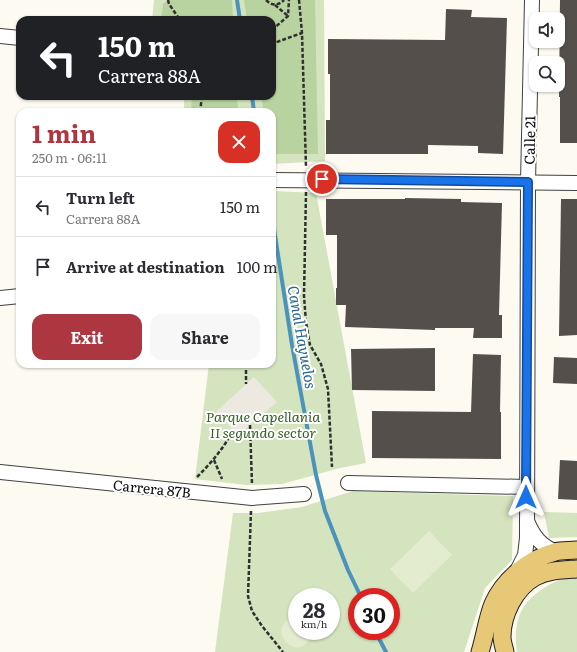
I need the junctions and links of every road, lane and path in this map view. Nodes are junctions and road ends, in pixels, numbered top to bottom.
1 (168, 0) edge
2 (266, 0) edge
3 (284, 0) edge
4 (289, 0) edge
5 (299, 0) edge
6 (532, 0) edge
7 (274, 5) junction
8 (177, 16) edge
9 (288, 16) junction
10 (276, 26) edge
11 (302, 33) junction
12 (0, 36) edge
13 (16, 38) edge
14 (276, 42) edge
15 (306, 179) junction
16 (276, 180) edge
17 (528, 182) junction
18 (577, 183) edge
19 (16, 296) edge
20 (0, 298) edge
21 (246, 368) edge
22 (246, 384) dead end
23 (250, 425) dead end
24 (233, 430) dead end
25 (214, 460) junction
26 (332, 467) dead end
27 (0, 472) edge
28 (197, 477) dead end
29 (222, 478) dead end
30 (348, 483) dead end
31 (526, 487) junction
32 (304, 494) dead end
33 (252, 498) junction
34 (527, 519) junction
35 (577, 550) edge
36 (556, 552) junction
37 (577, 569) edge
38 (515, 574) junction
39 (283, 652) edge
40 (480, 652) edge
41 (505, 652) edge

1 - 8 path
2 - 7 path
3 - 7 path
4 - 9 path
5 - 11 path
6 - 17 street, Calle 21
7 - 9 path
9 - 10 path
11 - 14 path
11 - 15 path
12 - 13 street
15 - 16 street
15 - 17 street
15 - 26 path
17 - 18 street
17 - 31 street, Calle 21
19 - 20 street
21 - 22 path
23 - 33 path
24 - 25 path
25 - 28 path
25 - 29 path
27 - 33 street, Carrera 87B
30 - 31 street
31 - 34 street, Calle 21
32 - 33 street, Carrera 87B
33 - 39 path
34 - 36 street, Calle 21
34 - 38 street, Calle 21
35 - 36 main road
36 - 38 main road
37 - 41 main road
38 - 40 main road

